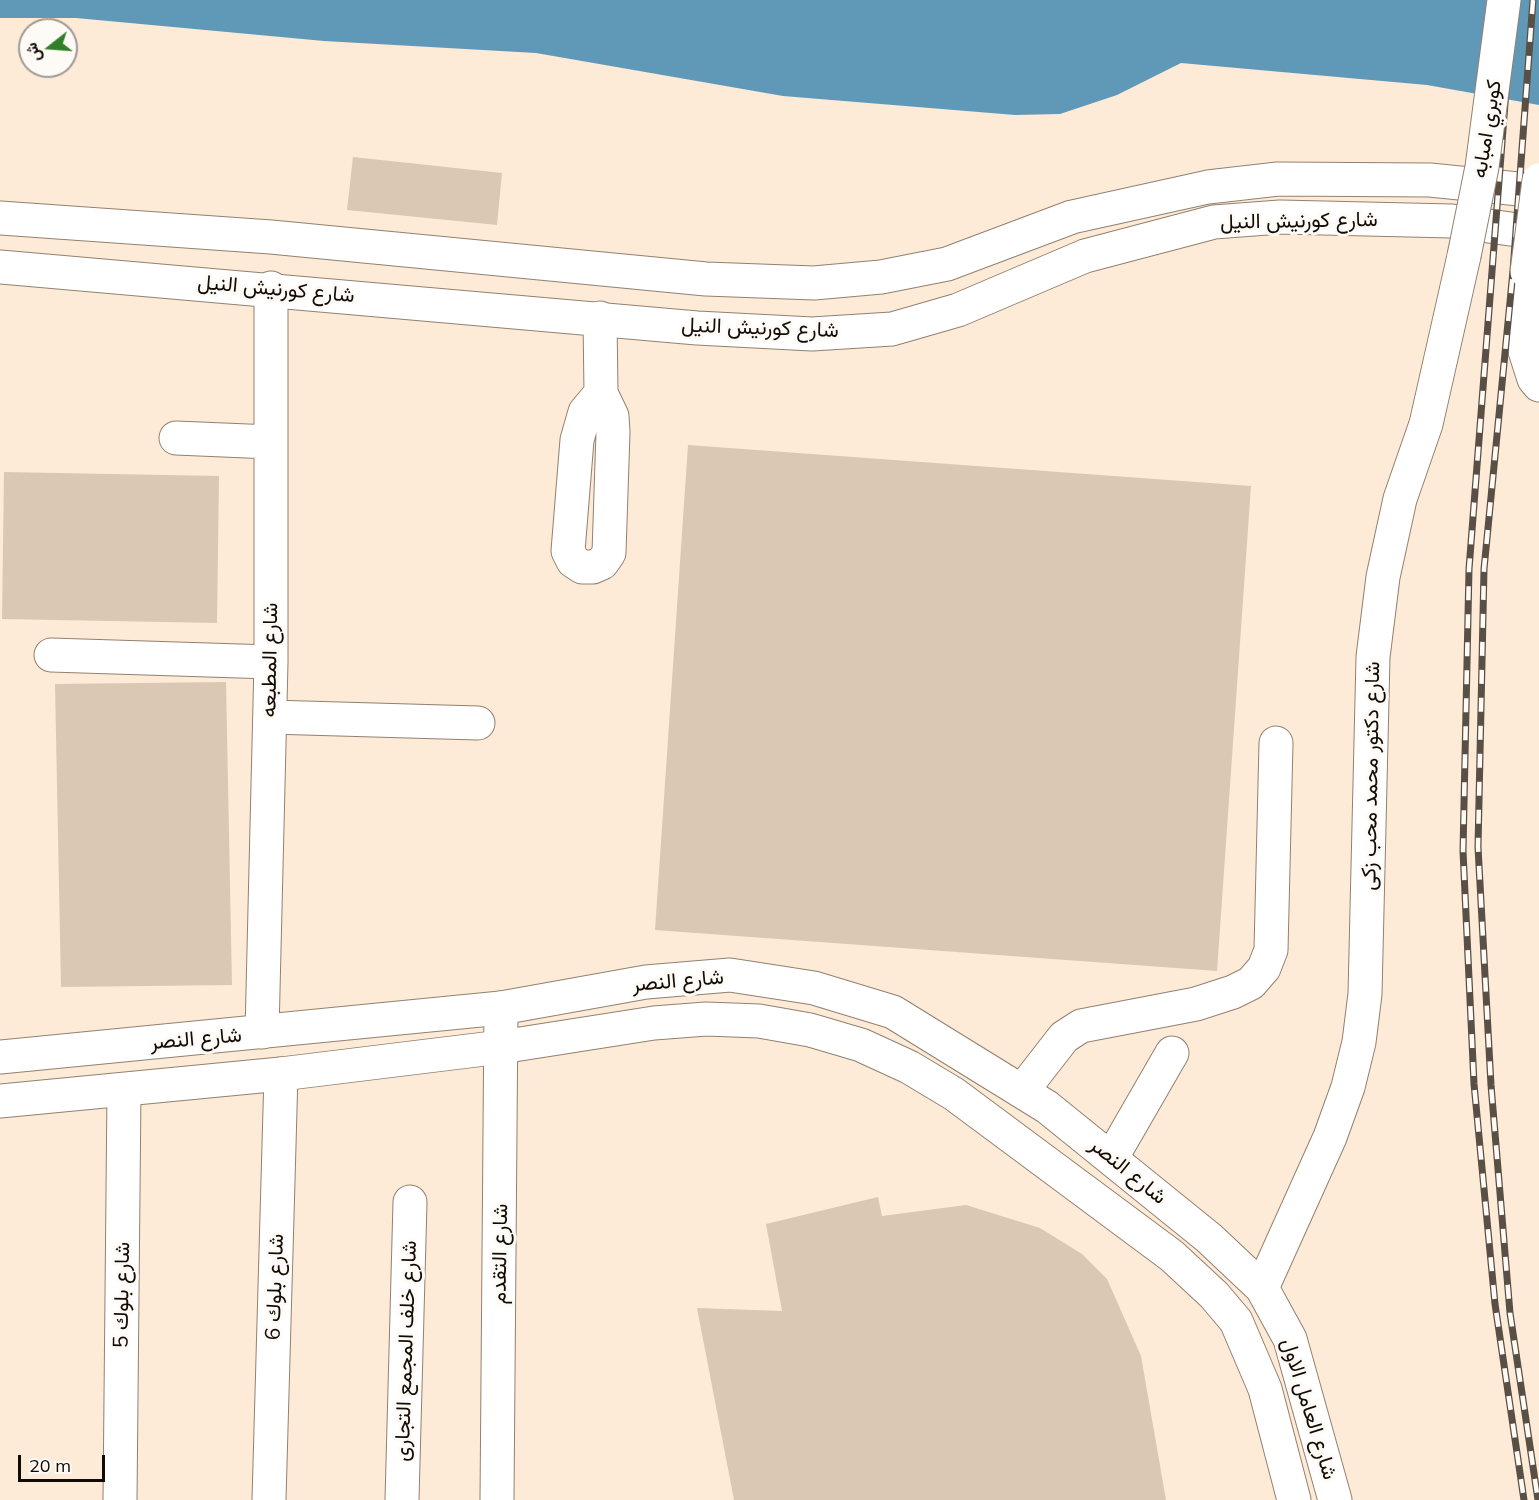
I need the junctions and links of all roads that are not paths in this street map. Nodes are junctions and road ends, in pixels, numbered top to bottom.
1 (1504, 0) edge
2 (1539, 180) edge
3 (1539, 191) edge
4 (0, 218) edge
5 (1539, 233) edge
6 (1464, 256) joint
7 (0, 267) edge
8 (272, 288) junction
9 (600, 318) junction
10 (1539, 386) edge
11 (601, 393) junction
12 (580, 427) junction
13 (613, 432) junction
14 (176, 438) dead end
15 (271, 442) junction
16 (571, 509) junction
17 (610, 511) junction
18 (51, 655) dead end
19 (271, 662) junction
20 (270, 717) junction
21 (478, 723) dead end
22 (1276, 743) dead end
23 (501, 1008) junction
24 (262, 1032) junction
25 (501, 1047) junction
26 (1172, 1053) dead end
27 (0, 1057) edge
28 (281, 1074) junction
29 (124, 1090) junction
30 (1022, 1091) junction
31 (0, 1101) edge
32 (1112, 1157) junction
33 (410, 1202) dead end
34 (1262, 1288) junction
35 (1236, 1321) junction
36 (120, 1500) edge
37 (269, 1500) edge
38 (402, 1500) edge
39 (497, 1500) edge
40 (1294, 1500) edge
41 (1335, 1500) edge

1 - 6 main road, كوبري امبابه, bridge
2 - 10 main road, bridge
3 - 4 main road, شارع كورنيش النيل
5 - 9 main road, شارع كورنيش النيل
6 - 34 main road, شارع دكتور محمد محب زكى
7 - 8 main road, شارع كورنيش النيل
8 - 9 main road, شارع كورنيش النيل
8 - 15 main road, شارع المطبعه
9 - 11 main road
11 - 12 main road
11 - 13 main road
12 - 13 main road
12 - 16 main road
13 - 17 main road
14 - 15 main road
15 - 19 main road, شارع المطبعه
16 - 17 main road
16 - 17 main road
18 - 19 main road
19 - 20 main road, شارع المطبعه
20 - 21 main road
20 - 24 main road, شارع المطبعه
22 - 30 main road
23 - 24 main road, شارع النصر
23 - 25 main road, شارع التقدم
23 - 30 main road, شارع النصر
24 - 27 main road, شارع النصر
25 - 28 main road, شارع النصر
25 - 35 main road, شارع النصر
25 - 39 main road, شارع التقدم
26 - 32 main road
28 - 29 main road, شارع النصر
28 - 37 main road, شارع بلوك 6
29 - 31 main road, شارع النصر
29 - 36 main road, شارع بلوك 5
30 - 32 main road, شارع النصر
32 - 34 main road, شارع النصر
33 - 38 main road, شارع خلف المجمع التجارى
34 - 35 main road, شارع دكتور محمد محب زكى
34 - 41 main road, شارع العامل الاول
35 - 40 main road, شارع العامل الاول

